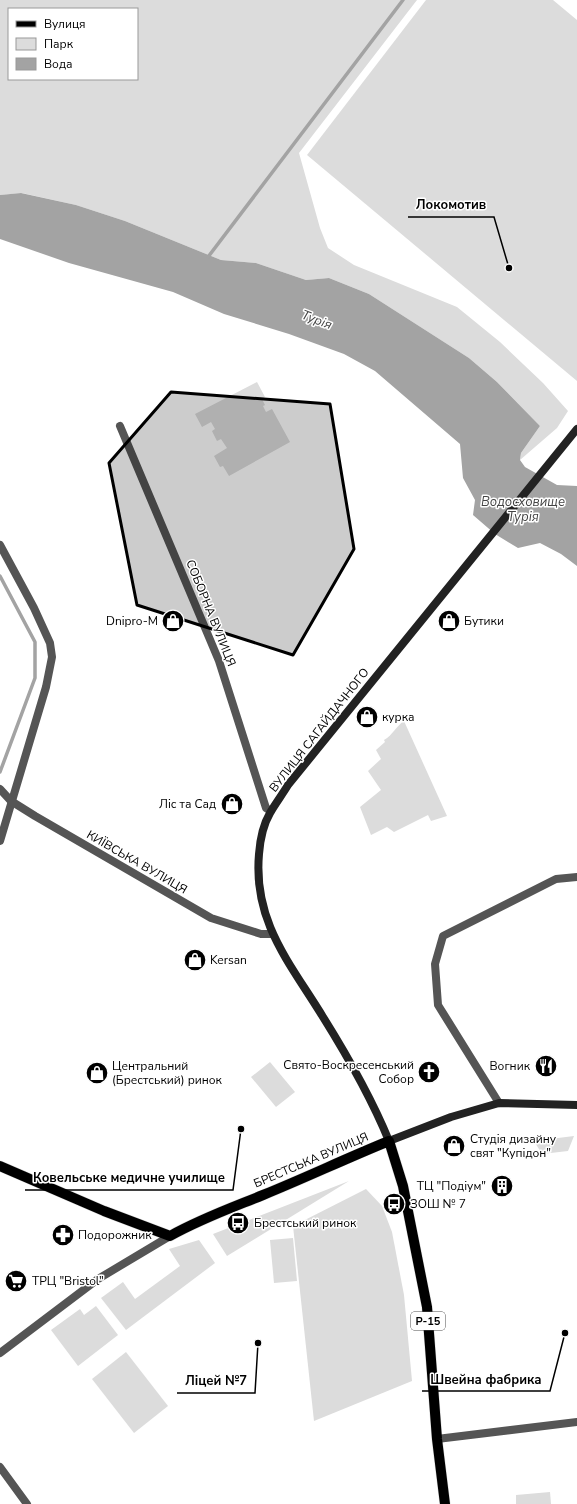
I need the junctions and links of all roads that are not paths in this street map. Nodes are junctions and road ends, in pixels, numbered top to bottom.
1 (120, 426) dead end
2 (577, 429) edge
3 (0, 545) edge
4 (0, 789) edge
5 (11, 801) junction
6 (271, 811) junction
7 (0, 841) edge
8 (577, 877) edge
9 (272, 934) junction
10 (499, 1103) junction
11 (577, 1105) edge
12 (389, 1140) junction
13 (0, 1166) edge
14 (170, 1236) junction
15 (0, 1353) edge
16 (577, 1422) edge
17 (437, 1439) junction
18 (1, 1469) edge
19 (27, 1504) edge
20 (445, 1504) edge

1 - 6 street, СОБОРНА ВУЛИЦЯ
2 - 6 main road, ВУЛИЦЯ САГАЙДАЧНОГО
3 - 5 street
4 - 5 street, КИЇВСЬКА ВУЛИЦЯ
5 - 7 street
5 - 9 street, КИЇВСЬКА ВУЛИЦЯ
6 - 9 main road, ВУЛИЦЯ САГАЙДАЧНОГО
8 - 10 street
9 - 12 main road, ВУЛИЦЯ САГАЙДАЧНОГО
10 - 11 main road
10 - 12 main road
12 - 14 main road, БРЕСТСЬКА ВУЛИЦЯ
12 - 17 main road, Р-15
13 - 14 main road
14 - 15 street
16 - 17 street
17 - 20 main road, Р-15
18 - 19 street

